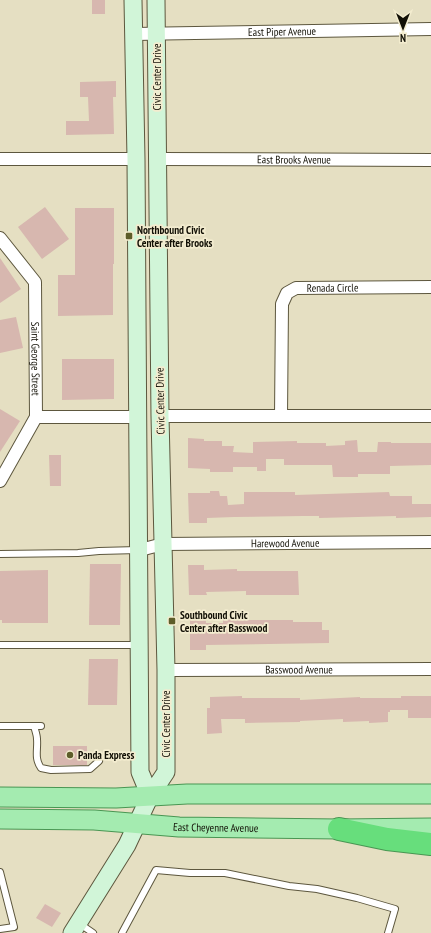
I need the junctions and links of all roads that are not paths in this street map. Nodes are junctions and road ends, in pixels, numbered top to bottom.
1 (133, 0) edge
2 (156, 0) edge
3 (431, 30) edge
4 (134, 34) junction
5 (156, 34) junction
6 (136, 124) junction
7 (0, 159) edge
8 (136, 159) junction
9 (157, 159) junction
10 (431, 160) edge
11 (158, 227) junction
12 (0, 238) edge
13 (431, 287) edge
14 (137, 344) junction
15 (160, 416) junction
16 (281, 416) junction
17 (431, 416) edge
18 (36, 417) junction
19 (138, 417) junction
20 (161, 478) junction
21 (0, 482) edge
22 (431, 542) edge
23 (163, 544) junction
24 (140, 550) junction
25 (0, 554) edge
26 (0, 645) edge
27 (140, 645) junction
28 (431, 669) edge
29 (166, 670) junction
30 (0, 726) edge
31 (34, 726) junction
32 (41, 726) dead end
33 (99, 761) dead end
34 (431, 794) edge
35 (150, 796) junction
36 (0, 797) edge
37 (0, 819) edge
38 (138, 824) junction
39 (431, 828) edge
40 (339, 829) junction
41 (431, 844) edge
42 (0, 872) edge
43 (76, 928) edge
44 (0, 930) edge
45 (93, 933) edge
46 (122, 933) edge
47 (388, 933) edge

1 - 4 main road, Civic Center Drive
2 - 5 main road, Civic Center Drive
3 - 5 street, East Piper Avenue
4 - 5 street, East Piper Avenue
4 - 6 main road, Civic Center Drive
5 - 9 main road, Civic Center Drive
6 - 8 main road, Civic Center Drive
6 - 9 main road
7 - 8 street
8 - 11 main road
8 - 14 main road, Civic Center Drive
9 - 10 street, East Brooks Avenue
9 - 11 main road, Civic Center Drive
11 - 15 main road, Civic Center Drive
12 - 18 street, Saint George Street
13 - 16 street, Renada Circle
14 - 15 main road
14 - 19 main road, Civic Center Drive
15 - 16 street
15 - 20 main road, Civic Center Drive
16 - 17 street
18 - 19 street
18 - 21 street, Saint George Street
19 - 20 main road
19 - 24 main road, Civic Center Drive
20 - 23 main road, Civic Center Drive
22 - 23 street, Harewood Avenue
23 - 24 street, Harewood Avenue
23 - 29 main road, Civic Center Drive
24 - 25 lane
24 - 27 main road, Civic Center Drive
26 - 27 lane
27 - 35 main road, Civic Center Drive
28 - 29 street, Basswood Avenue
29 - 35 main road, Civic Center Drive
30 - 31 lane
31 - 32 lane
31 - 33 lane
34 - 35 main road
35 - 36 main road
35 - 38 main road, Civic Center Drive
37 - 38 main road, East Cheyenne Avenue
38 - 40 main road, East Cheyenne Avenue
38 - 43 main road, Civic Center Drive
39 - 40 main road, East Cheyenne Avenue
40 - 41 highway
42 - 44 lane
43 - 45 lane
46 - 47 lane

